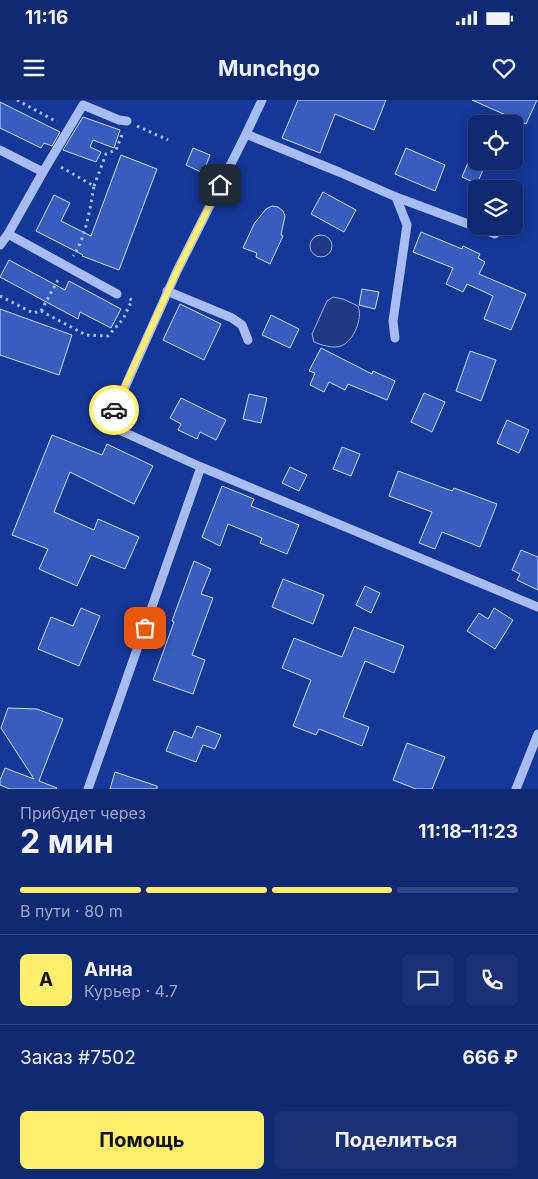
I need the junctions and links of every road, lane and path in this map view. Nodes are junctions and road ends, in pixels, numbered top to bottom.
1 (17, 100) edge
2 (262, 100) edge
3 (127, 121) junction
4 (69, 128) junction
5 (246, 134) junction
6 (168, 140) dead end
7 (0, 150) edge
8 (49, 161) junction
9 (43, 172) junction
10 (94, 186) junction
11 (396, 197) junction
12 (468, 224) edge
13 (8, 234) junction
14 (0, 245) edge
15 (66, 266) junction
16 (168, 291) junction
17 (117, 294) joint
18 (0, 296) edge
19 (41, 311) junction
20 (395, 338) dead end
21 (248, 340) dead end
22 (201, 467) junction
23 (538, 607) edge
24 (538, 734) edge
25 (88, 789) edge
26 (516, 789) edge

1 - 4 path
2 - 5 street
3 - 4 street
3 - 6 path
3 - 10 path
4 - 8 street
5 - 11 street
5 - 16 street
7 - 9 street
8 - 9 street
8 - 10 path
9 - 13 street
10 - 15 path
11 - 12 street
11 - 20 street
13 - 14 street
13 - 15 street
15 - 17 street
15 - 19 path
16 - 21 street
16 - 22 street
17 - 19 path
18 - 19 path
22 - 23 street
22 - 25 street
24 - 26 street

